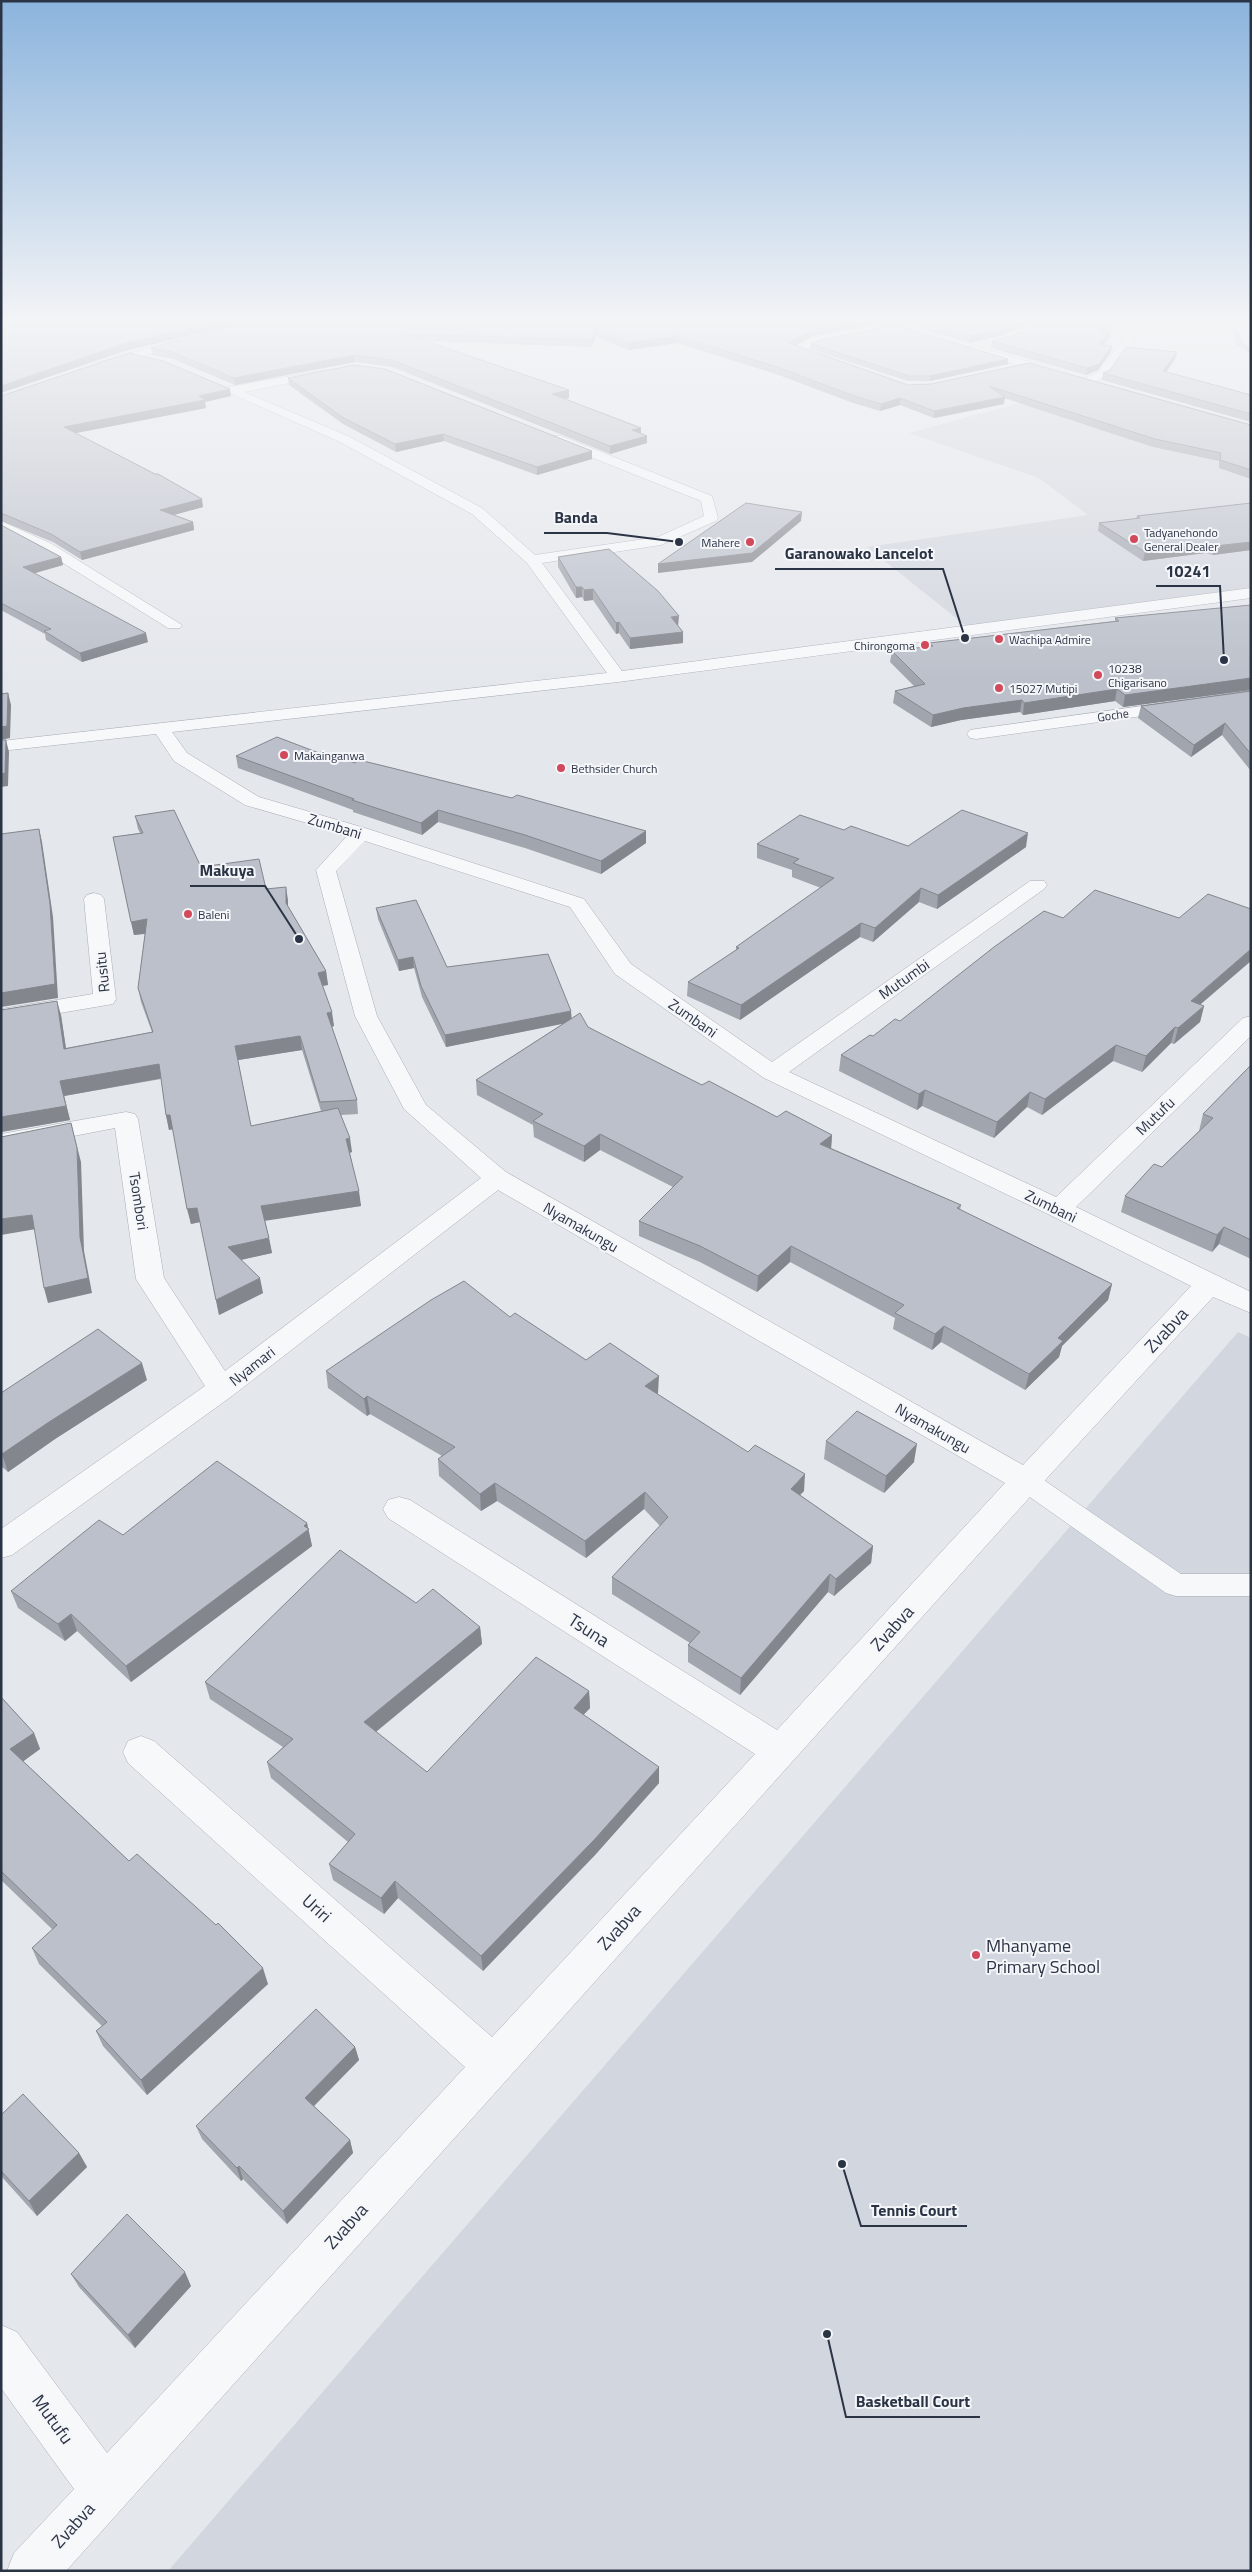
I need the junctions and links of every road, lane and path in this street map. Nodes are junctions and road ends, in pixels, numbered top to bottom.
1 (351, 442) edge
2 (565, 442) edge
3 (3, 527) edge
4 (532, 560) junction
5 (1251, 593) edge
6 (174, 625) dead end
7 (618, 677) junction
8 (1251, 696) edge
9 (160, 727) junction
10 (976, 734) dead end
11 (1, 746) edge
12 (361, 833) junction
13 (1037, 885) dead end
14 (94, 899) dead end
15 (1, 1016) edge
16 (1251, 1023) edge
17 (772, 1073) junction
18 (1, 1142) edge
19 (497, 1178) junction
20 (1059, 1209) junction
21 (1208, 1285) junction
22 (1251, 1304) edge
23 (222, 1389) junction
24 (1026, 1481) junction
25 (399, 1509) dead end
26 (1, 1546) edge
27 (1251, 1585) edge
28 (780, 1751) junction
29 (141, 1752) dead end
30 (494, 2065) junction
31 (1, 2348) edge
32 (105, 2491) junction
33 (32, 2571) edge

1 - 4 street
2 - 4 street
3 - 6 street
4 - 7 street
5 - 7 street
7 - 9 street
8 - 10 street, Goche
9 - 11 street
9 - 12 street, Zumbani
12 - 17 street, Zumbani
12 - 19 street, Nyamakungu
13 - 17 street, Mutumbi
14 - 15 street, Rusitu
16 - 20 street, Mutufu
17 - 20 street, Zumbani
18 - 23 street, Tsombori
19 - 23 street, Nyamari
19 - 24 street, Nyamakungu
20 - 21 street, Zumbani
21 - 22 street, Zumbani
21 - 24 street, Zvabva
23 - 26 street, Nyamari
24 - 27 lane
24 - 28 street, Zvabva
25 - 28 street, Tsuna
28 - 30 street, Zvabva
29 - 30 street, Uriri
30 - 32 street, Zvabva
31 - 32 street, Mutufu
32 - 33 street, Zvabva

